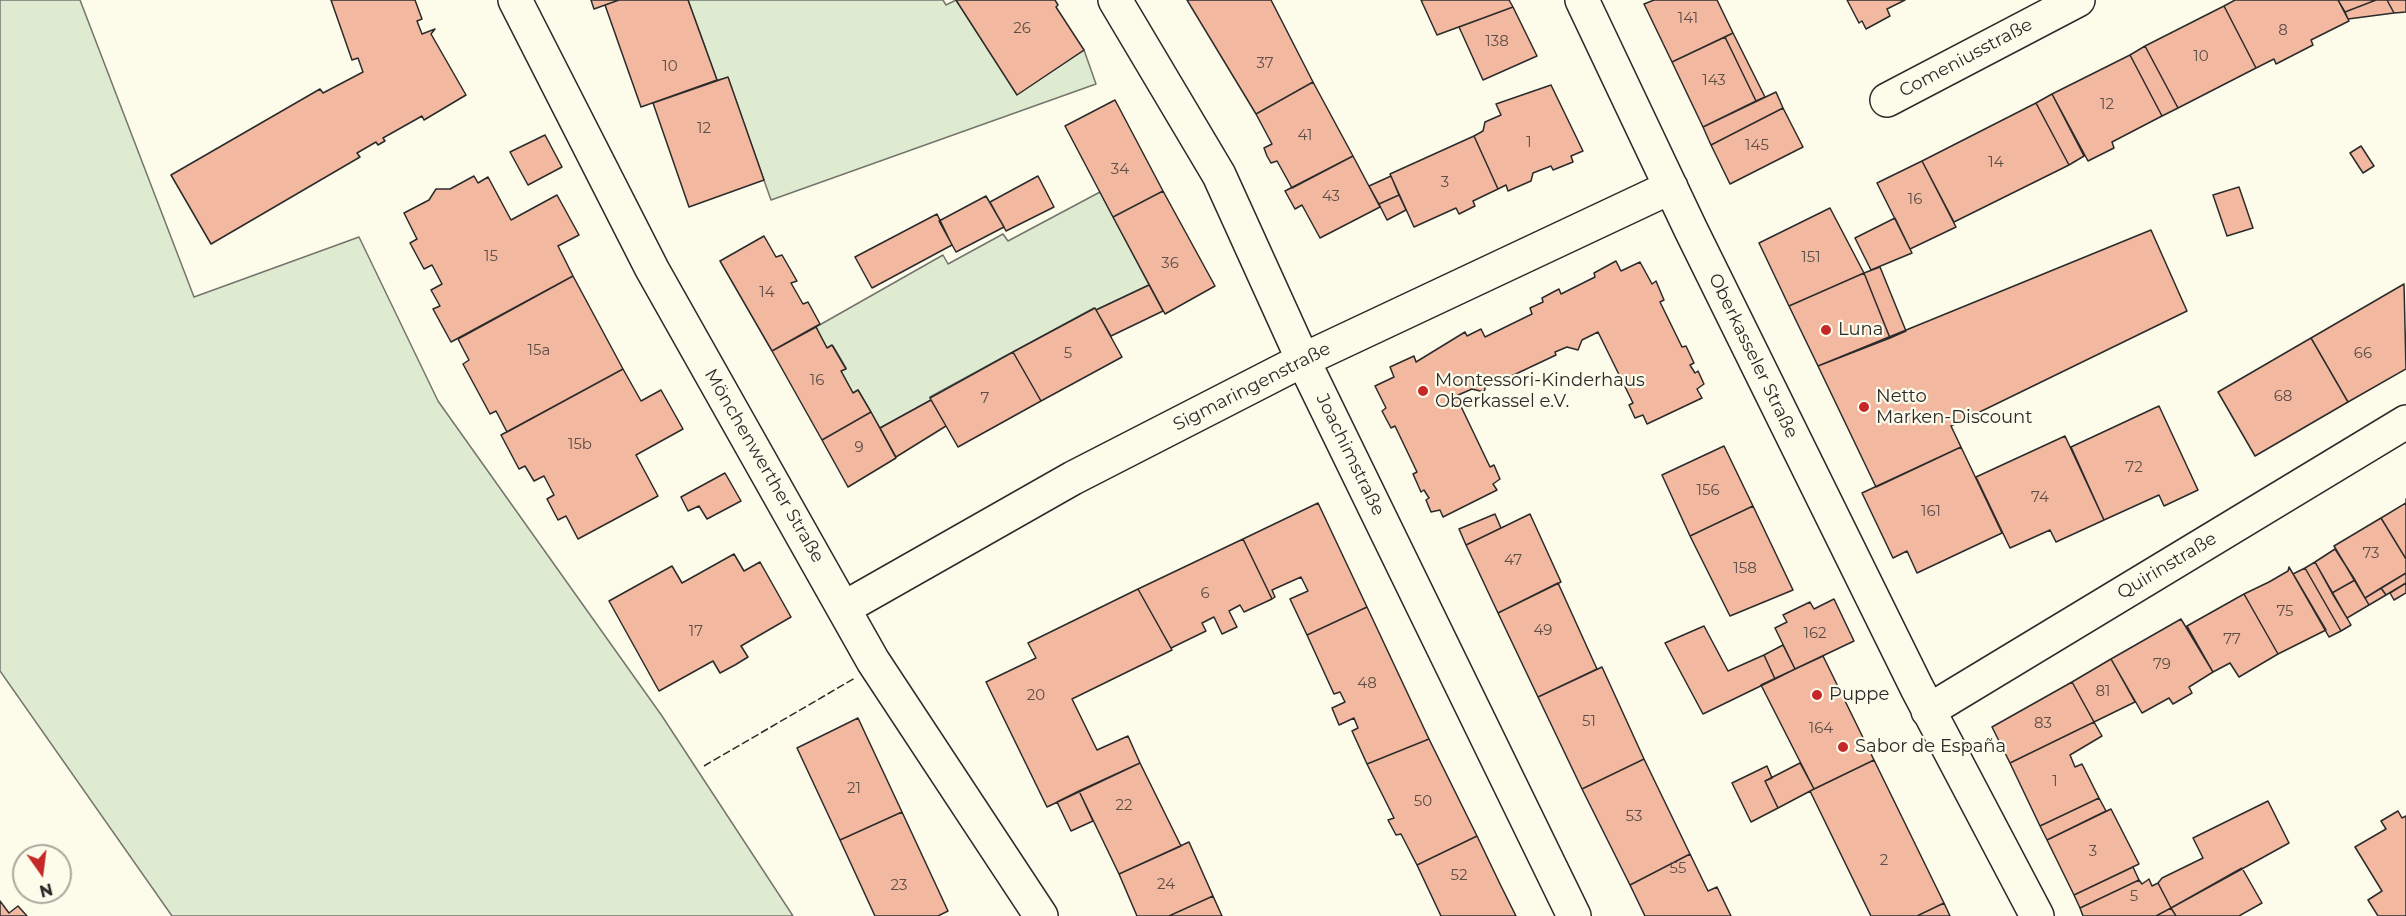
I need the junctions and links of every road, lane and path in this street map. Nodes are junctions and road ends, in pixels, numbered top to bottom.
1 (515, 0) edge
2 (1115, 0) edge
3 (1582, 0) edge
4 (2078, 0) edge
5 (1887, 100) dead end
6 (1671, 188) junction
7 (1303, 360) junction
8 (2406, 422) edge
9 (844, 608) junction
10 (1928, 711) junction
11 (1041, 916) edge
12 (1574, 916) edge
13 (2037, 916) edge

1 - 9 street, Mönchenwerther Straße
2 - 7 street, Joachimstraße
3 - 6 street, Oberkasseler Straße
4 - 5 street, Comeniusstraße
6 - 7 street, Sigmaringenstraße
6 - 10 street, Oberkasseler Straße
7 - 9 street, Sigmaringenstraße
7 - 12 street, Joachimstraße
8 - 10 street, Quirinstraße
9 - 11 street, Mönchenwerther Straße
10 - 13 street, Oberkasseler Straße

